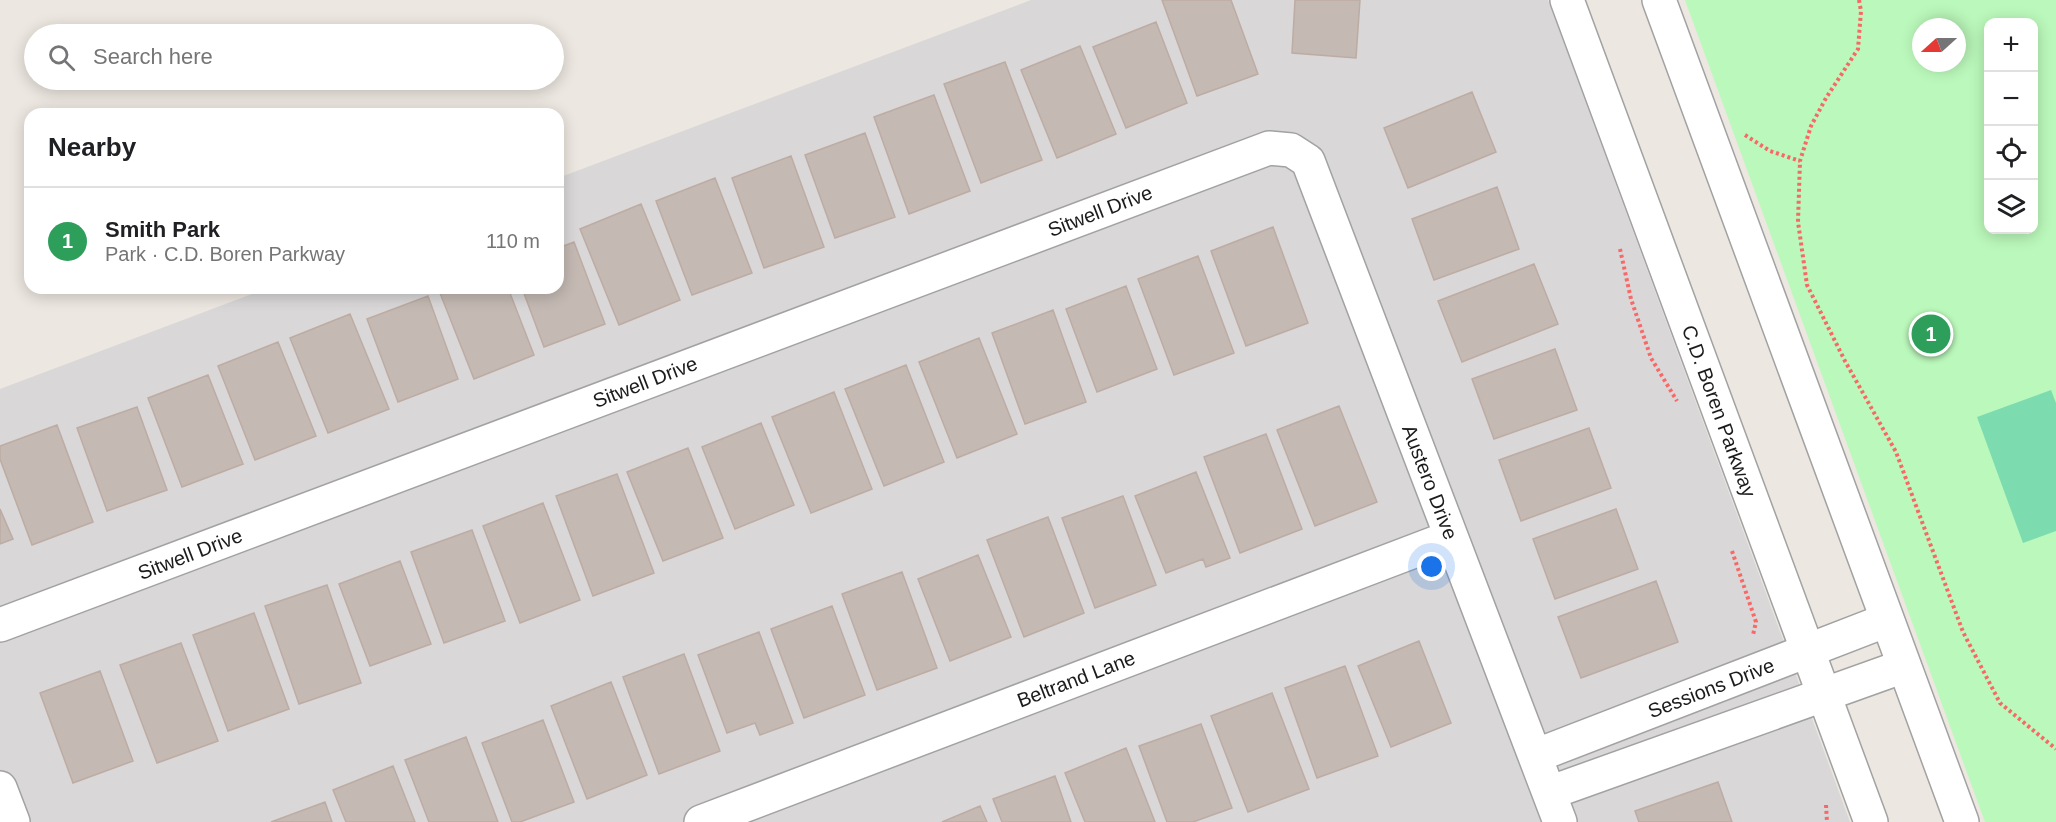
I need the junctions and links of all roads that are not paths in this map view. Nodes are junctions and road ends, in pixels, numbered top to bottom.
1 (1567, 0) edge
2 (1659, 0) edge
3 (1291, 150) joint
4 (1451, 537) junction
5 (1887, 620) junction
6 (0, 625) edge
7 (1808, 650) junction
8 (1904, 666) junction
9 (1824, 694) junction
10 (1535, 756) junction
11 (0, 788) edge
12 (1554, 807) edge
13 (13, 822) edge
14 (701, 822) edge
15 (1871, 822) edge
16 (1962, 822) edge

1 - 7 street, C.D. Boren Parkway
2 - 5 street
3 - 4 street, Austero Drive
3 - 6 street, Sitwell Drive
4 - 10 street, Austero Drive
4 - 14 street, Beltrand Lane
5 - 7 street, Sessions Drive
5 - 8 street
7 - 9 street, C.D. Boren Parkway
7 - 10 street, Sessions Drive
8 - 9 street
8 - 16 street
9 - 12 street
9 - 15 street, C.D. Boren Parkway
10 - 12 street, Austero Drive
11 - 13 street

